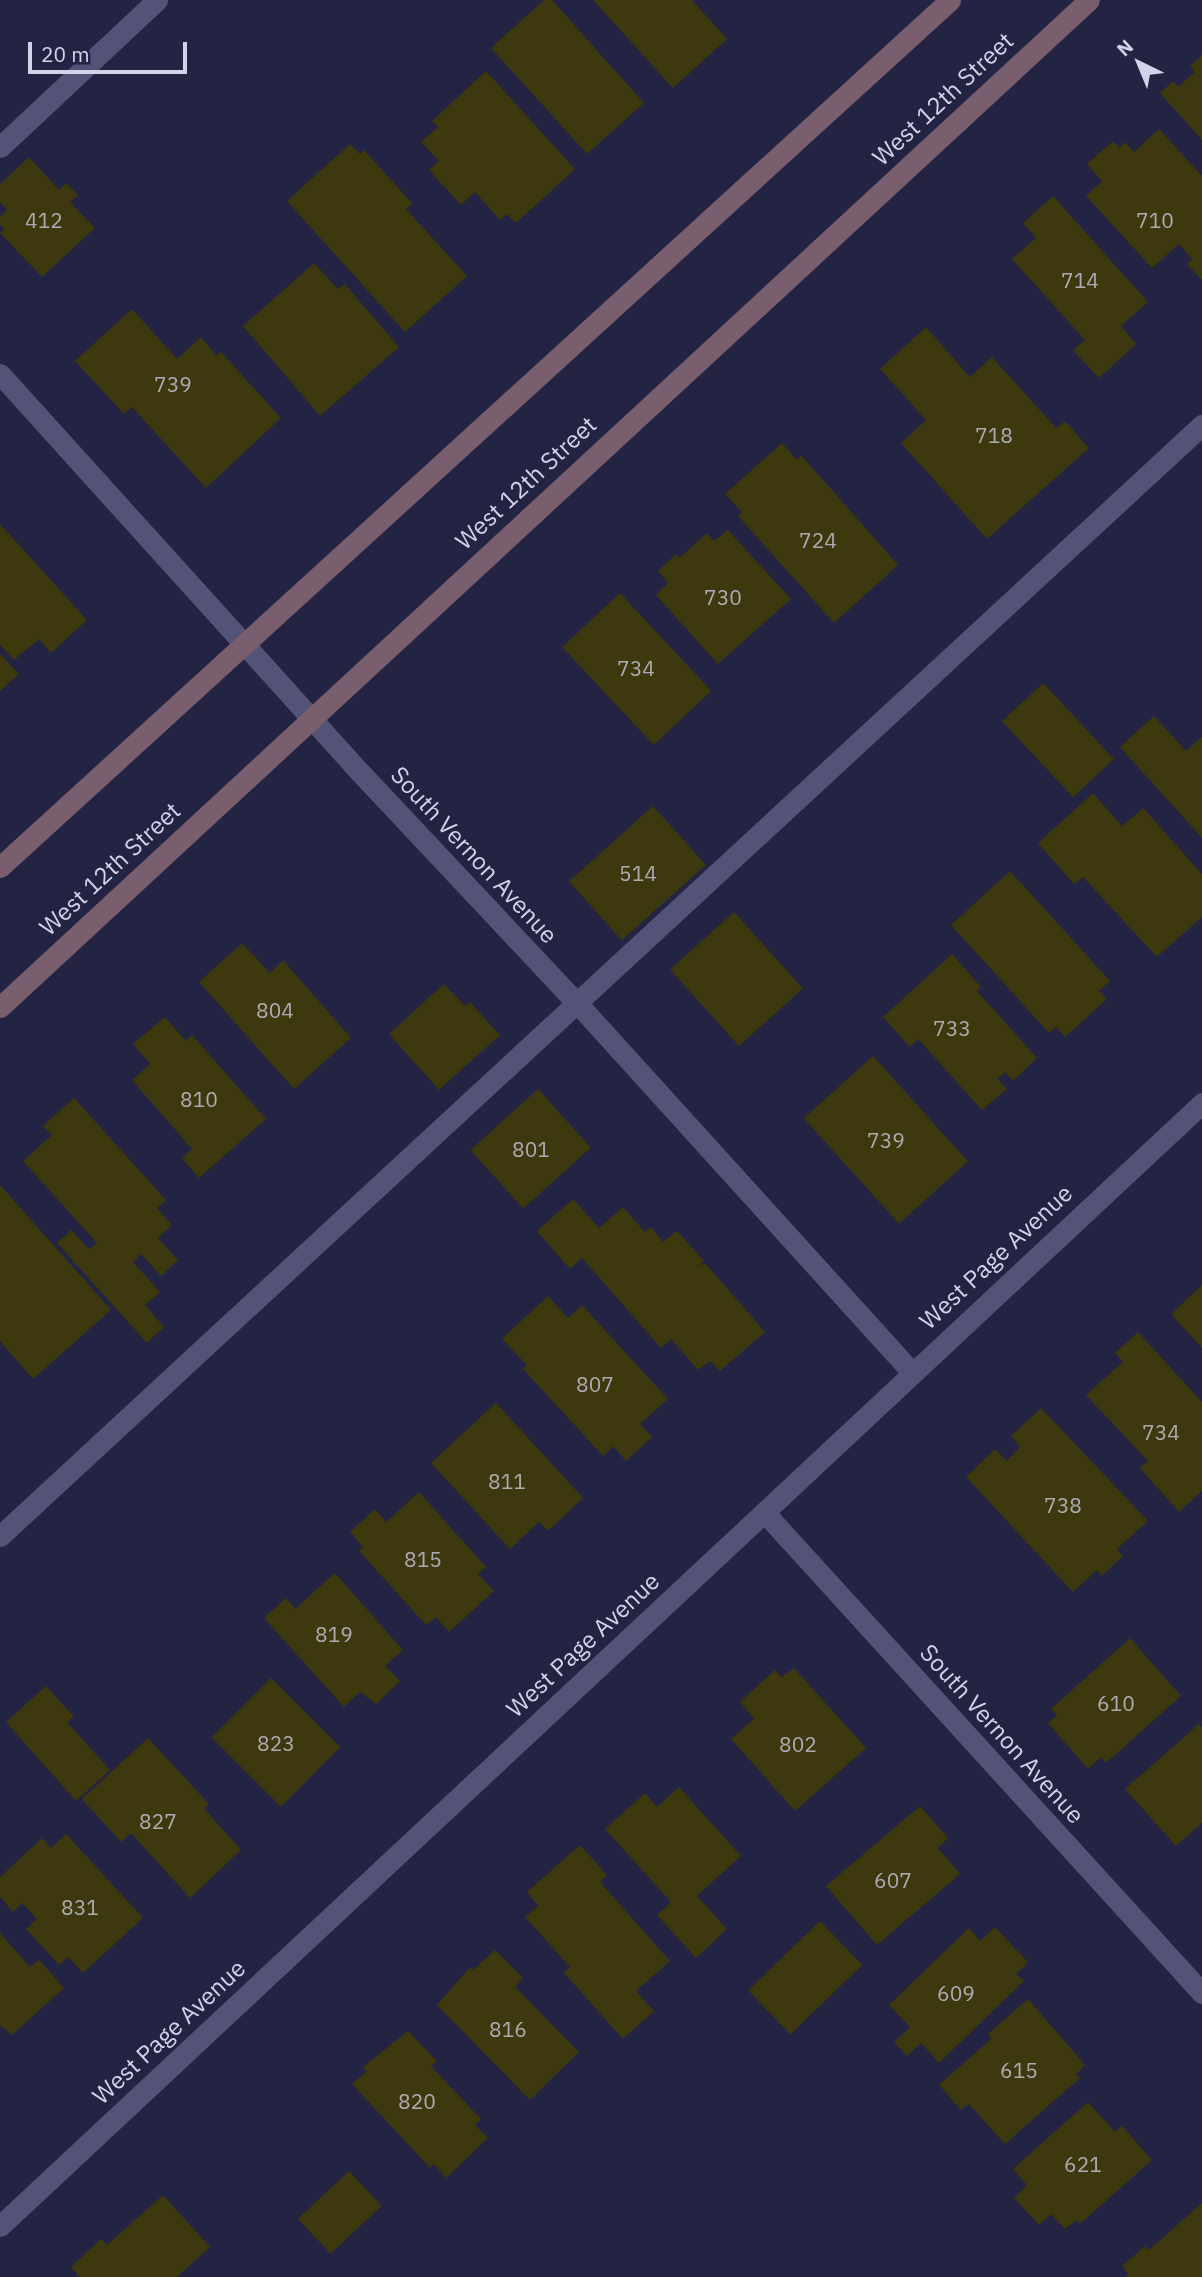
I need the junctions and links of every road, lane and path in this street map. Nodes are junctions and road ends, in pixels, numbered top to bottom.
1 (157, 0) edge
2 (950, 0) edge
3 (1089, 0) edge
4 (0, 146) edge
5 (0, 374) edge
6 (1202, 425) edge
7 (244, 643) junction
8 (310, 718) junction
9 (0, 867) edge
10 (579, 1004) junction
11 (0, 1007) edge
12 (1202, 1103) edge
13 (911, 1371) junction
14 (764, 1512) junction
15 (0, 1536) edge
16 (1202, 1993) edge
17 (0, 2226) edge

1 - 4 street
2 - 7 main road
3 - 8 main road, West 12th Street
5 - 7 street, South Vernon Avenue
6 - 10 street
7 - 8 street, South Vernon Avenue
7 - 9 main road
8 - 10 street, South Vernon Avenue
8 - 11 main road, West 12th Street
10 - 13 street, South Vernon Avenue
10 - 15 street
12 - 13 street, West Page Avenue
13 - 14 street, West Page Avenue
14 - 16 street, South Vernon Avenue
14 - 17 street, West Page Avenue

